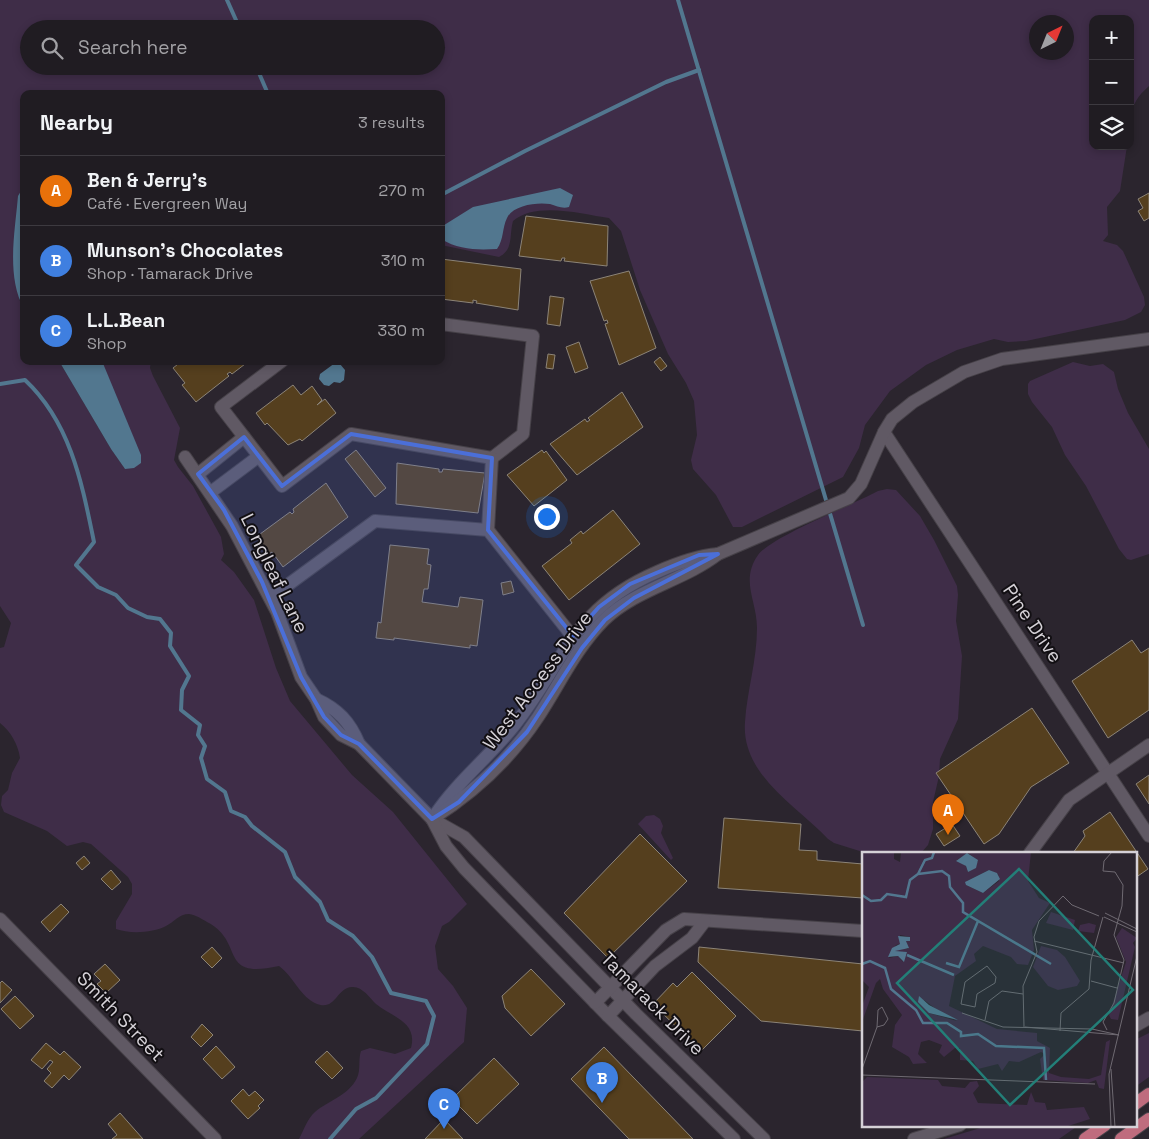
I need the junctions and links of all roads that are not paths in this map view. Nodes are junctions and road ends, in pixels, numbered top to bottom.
1 (445, 325) edge
2 (1149, 339) edge
3 (277, 365) edge
4 (884, 432) junction
5 (244, 437) junction
6 (259, 456) junction
7 (185, 457) dead end
8 (492, 458) junction
9 (198, 474) junction
10 (211, 492) junction
11 (488, 530) junction
12 (718, 554) junction
13 (270, 598) junction
14 (573, 636) junction
15 (582, 648) junction
16 (1149, 745) edge
17 (1107, 772) junction
18 (432, 819) junction
19 (1149, 836) edge
20 (1031, 852) edge
21 (518, 893) junction
22 (502, 908) junction
23 (0, 919) edge
24 (705, 921) junction
25 (862, 931) edge
26 (609, 987) junction
27 (622, 1000) junction
28 (595, 1003) junction
29 (608, 1016) junction
30 (1149, 1018) edge
31 (1136, 1025) edge
32 (1149, 1094) edge
33 (1136, 1103) edge
34 (1149, 1120) edge
35 (957, 1126) edge
36 (1104, 1126) edge
37 (215, 1139) edge
38 (734, 1139) edge
39 (764, 1139) edge
40 (914, 1139) edge
41 (1085, 1139) edge
42 (1121, 1139) edge

1 - 8 street
2 - 4 street, West Access Drive
3 - 5 street
4 - 12 street, West Access Drive
4 - 17 street, Pine Drive
5 - 6 street
5 - 9 street
6 - 8 street
6 - 10 street
7 - 9 street, Longleaf Lane
8 - 11 street
9 - 10 street, Longleaf Lane
10 - 13 street, Longleaf Lane
11 - 13 street
11 - 14 street
12 - 14 street, West Access Drive
12 - 15 street, West Access Drive
13 - 18 street, Longleaf Lane
14 - 15 street
14 - 18 street, West Access Drive
15 - 18 street, West Access Drive
16 - 17 street
17 - 19 street, Pine Drive
17 - 20 street
18 - 21 street, Tamarack Drive
18 - 22 street
21 - 22 street
21 - 26 street, Tamarack Drive
22 - 28 street
23 - 37 street, Smith Street
24 - 25 street
24 - 26 street
24 - 27 street
26 - 27 street, Tamarack Drive
26 - 28 street
27 - 29 street
27 - 39 street, Tamarack Drive
28 - 29 street
29 - 38 street
30 - 31 street
32 - 33 main road
34 - 42 main road
35 - 40 street
36 - 41 main road

